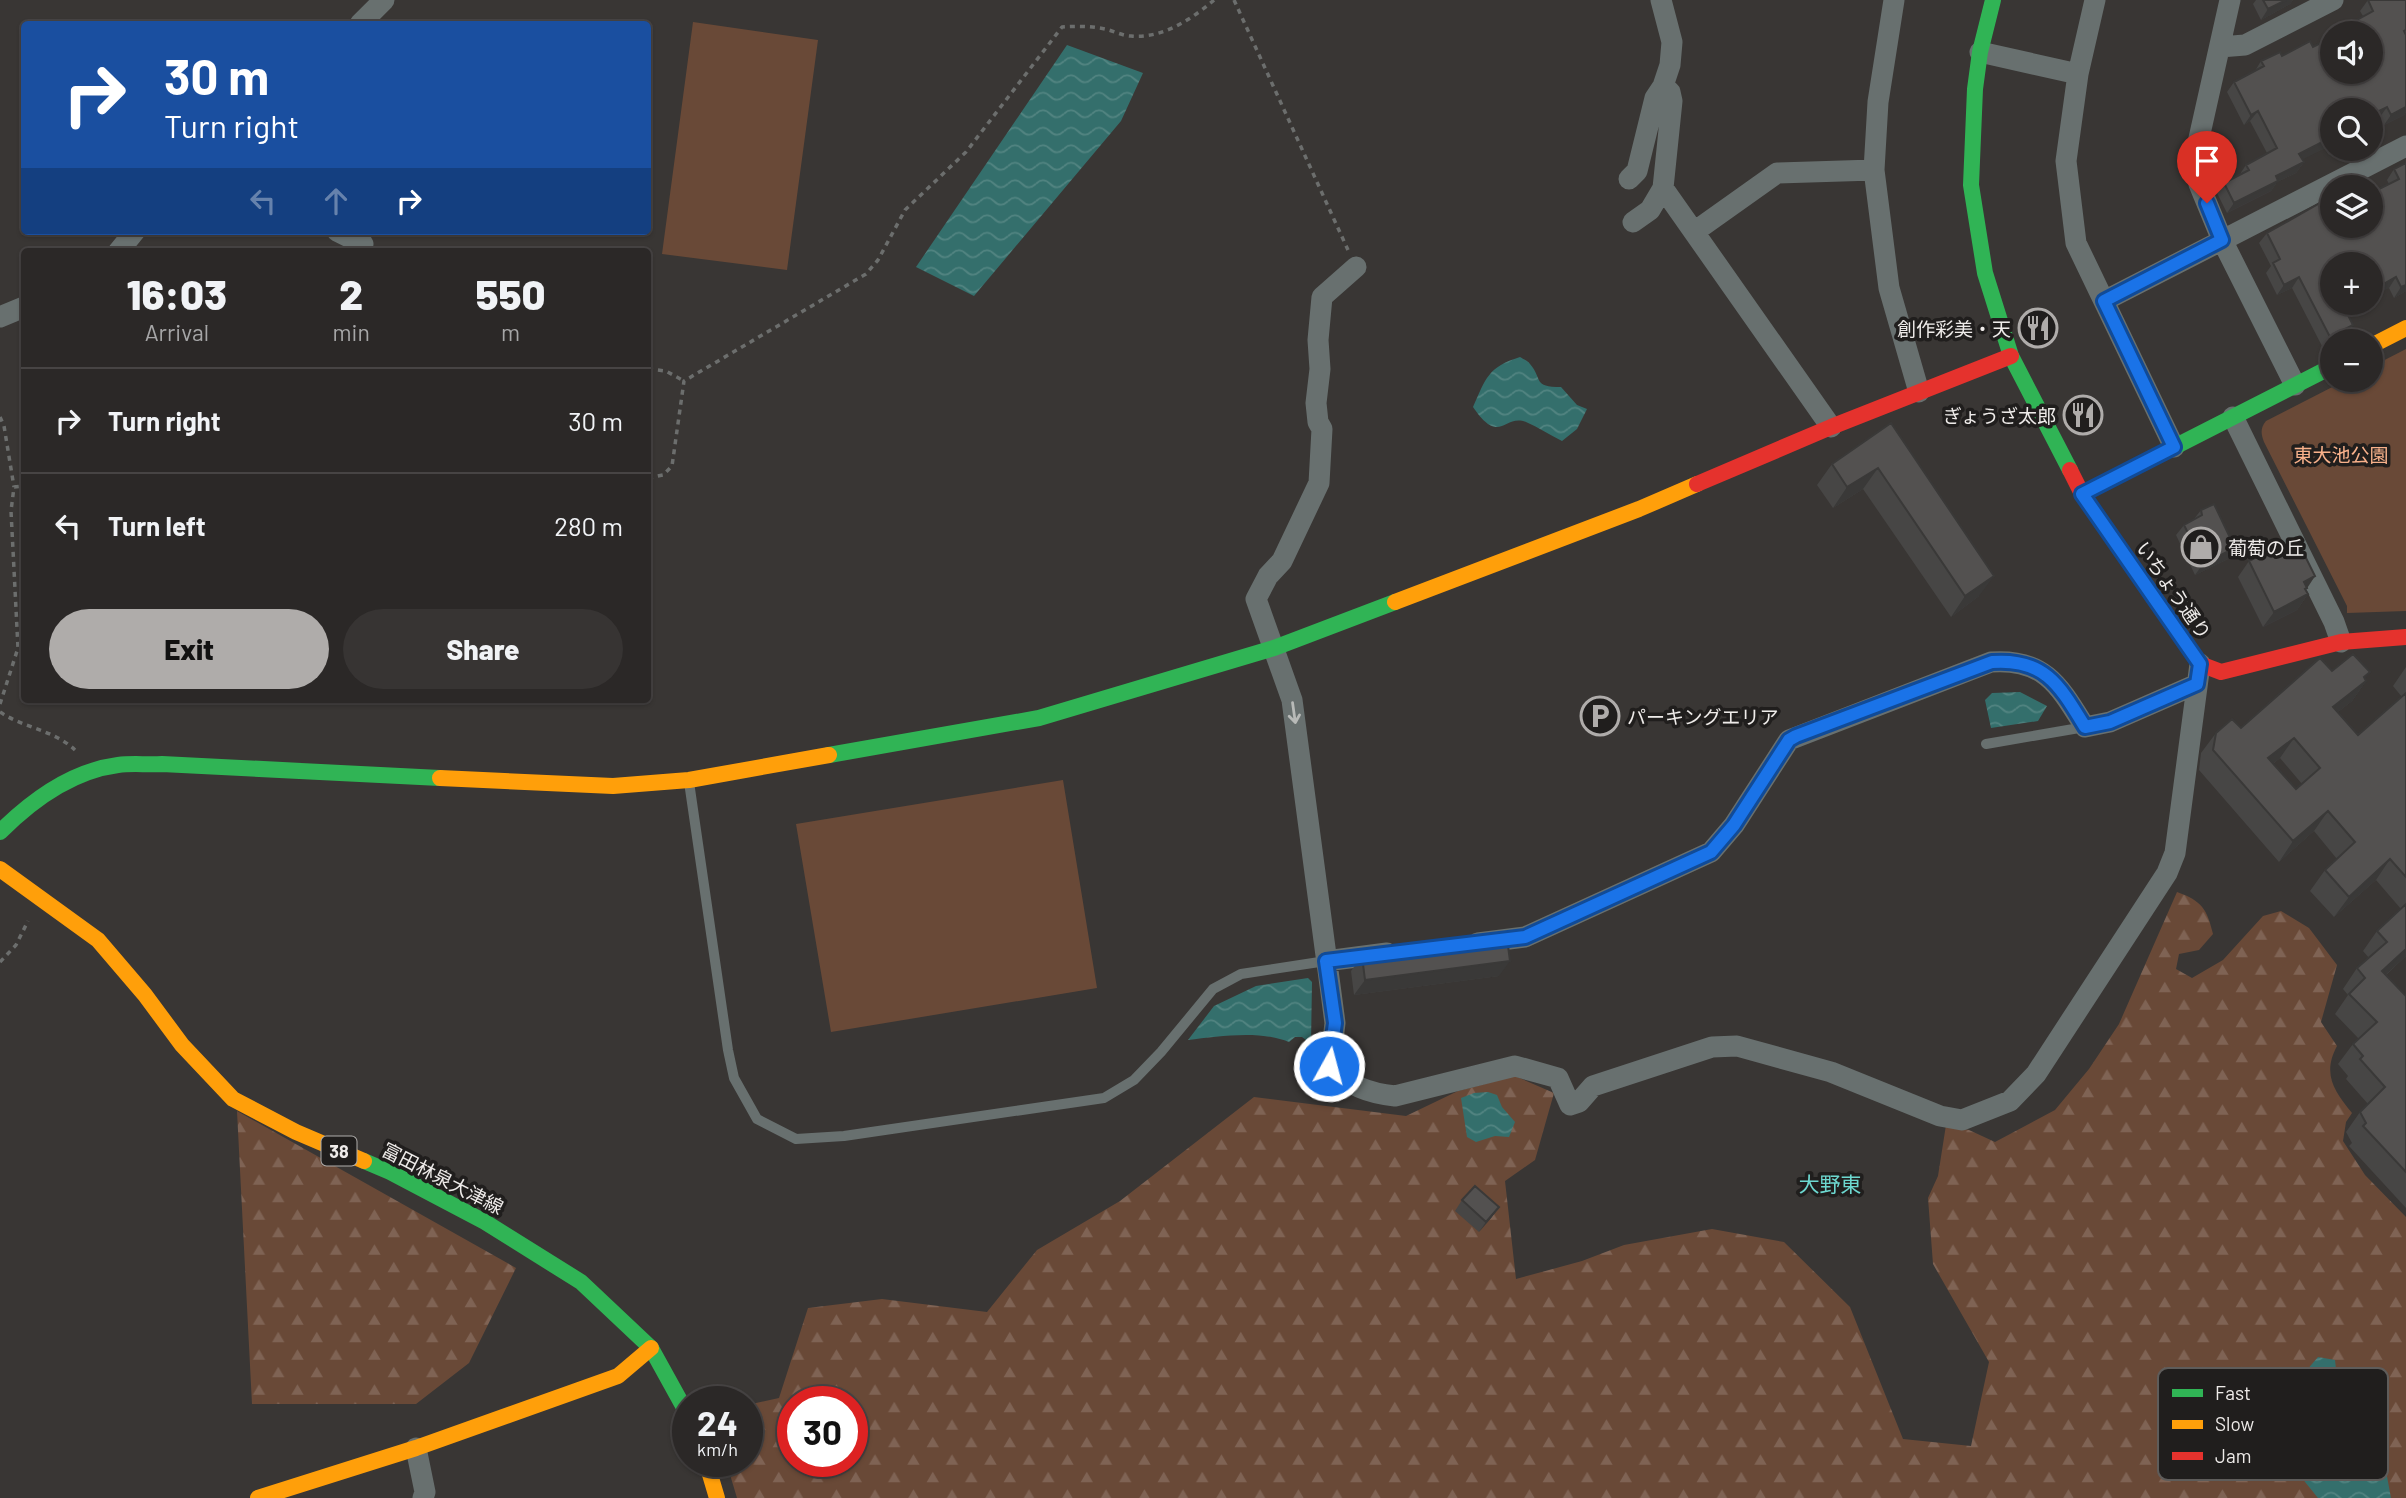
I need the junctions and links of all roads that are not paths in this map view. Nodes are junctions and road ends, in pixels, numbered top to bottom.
1 (384, 0) edge
2 (1661, 0) edge
3 (1894, 0) edge
4 (1993, 0) edge
5 (2095, 0) edge
6 (2230, 0) edge
7 (2333, 0) edge
8 (363, 21) edge
9 (2220, 47) junction
10 (1980, 52) junction
11 (2078, 74) junction
12 (1663, 86) junction
13 (2406, 146) edge
14 (1874, 170) junction
15 (1629, 179) dead end
16 (1663, 188) junction
17 (1633, 222) dead end
18 (1694, 232) junction
19 (345, 235) edge
20 (2222, 240) junction
21 (363, 244) dead end
22 (1356, 267) road end
23 (2104, 301) junction
24 (21, 308) edge
25 (0, 317) edge
26 (2406, 328) edge
27 (2383, 340) edge
28 (2011, 356) junction
29 (2320, 372) edge
30 (2295, 385) junction
31 (1919, 392) junction
32 (2233, 417) junction
33 (1831, 427) junction
34 (2174, 447) junction
35 (2082, 494) junction
36 (2406, 638) edge
37 (2341, 642) junction
38 (1274, 648) junction
39 (2199, 674) junction
40 (2085, 727) junction
41 (1986, 744) dead end
42 (689, 780) junction
43 (0, 832) edge
44 (0, 869) edge
45 (1459, 945) edge
46 (1406, 951) edge
47 (1326, 961) junction
48 (651, 1348) junction
49 (672, 1386) edge
50 (416, 1448) junction
51 (711, 1477) edge
52 (258, 1498) edge
53 (423, 1498) edge
54 (717, 1498) edge

1 - 8 street
2 - 12 street
3 - 14 street
4 - 10 street, いちょう通り
5 - 11 street
6 - 9 street
7 - 9 street
9 - 20 street
10 - 11 street
10 - 28 street, いちょう通り
11 - 23 street
12 - 15 street
12 - 16 street
13 - 20 street
14 - 18 street
14 - 31 street
16 - 17 street
16 - 18 street
18 - 33 street
19 - 21 street
20 - 23 street
20 - 30 street
22 - 38 street
23 - 34 street
24 - 25 street
26 - 27 street
28 - 31 street
28 - 35 street, いちょう通り
29 - 30 street
30 - 32 street
31 - 33 street
32 - 34 street
32 - 37 street
33 - 38 street
34 - 35 street
35 - 39 street, いちょう通り
36 - 37 street, いちょう通り
37 - 39 street, いちょう通り
38 - 42 street
38 -> 47 street
39 - 40 street
39 - 47 street
40 - 41 lane
40 - 45 street
42 - 43 street
42 - 47 lane
44 - 48 street, 富田林泉大津線 / 38
46 - 47 street
48 - 49 street, 富田林泉大津線 / 38
48 - 50 street
50 - 52 street
50 - 53 street
51 - 54 street

